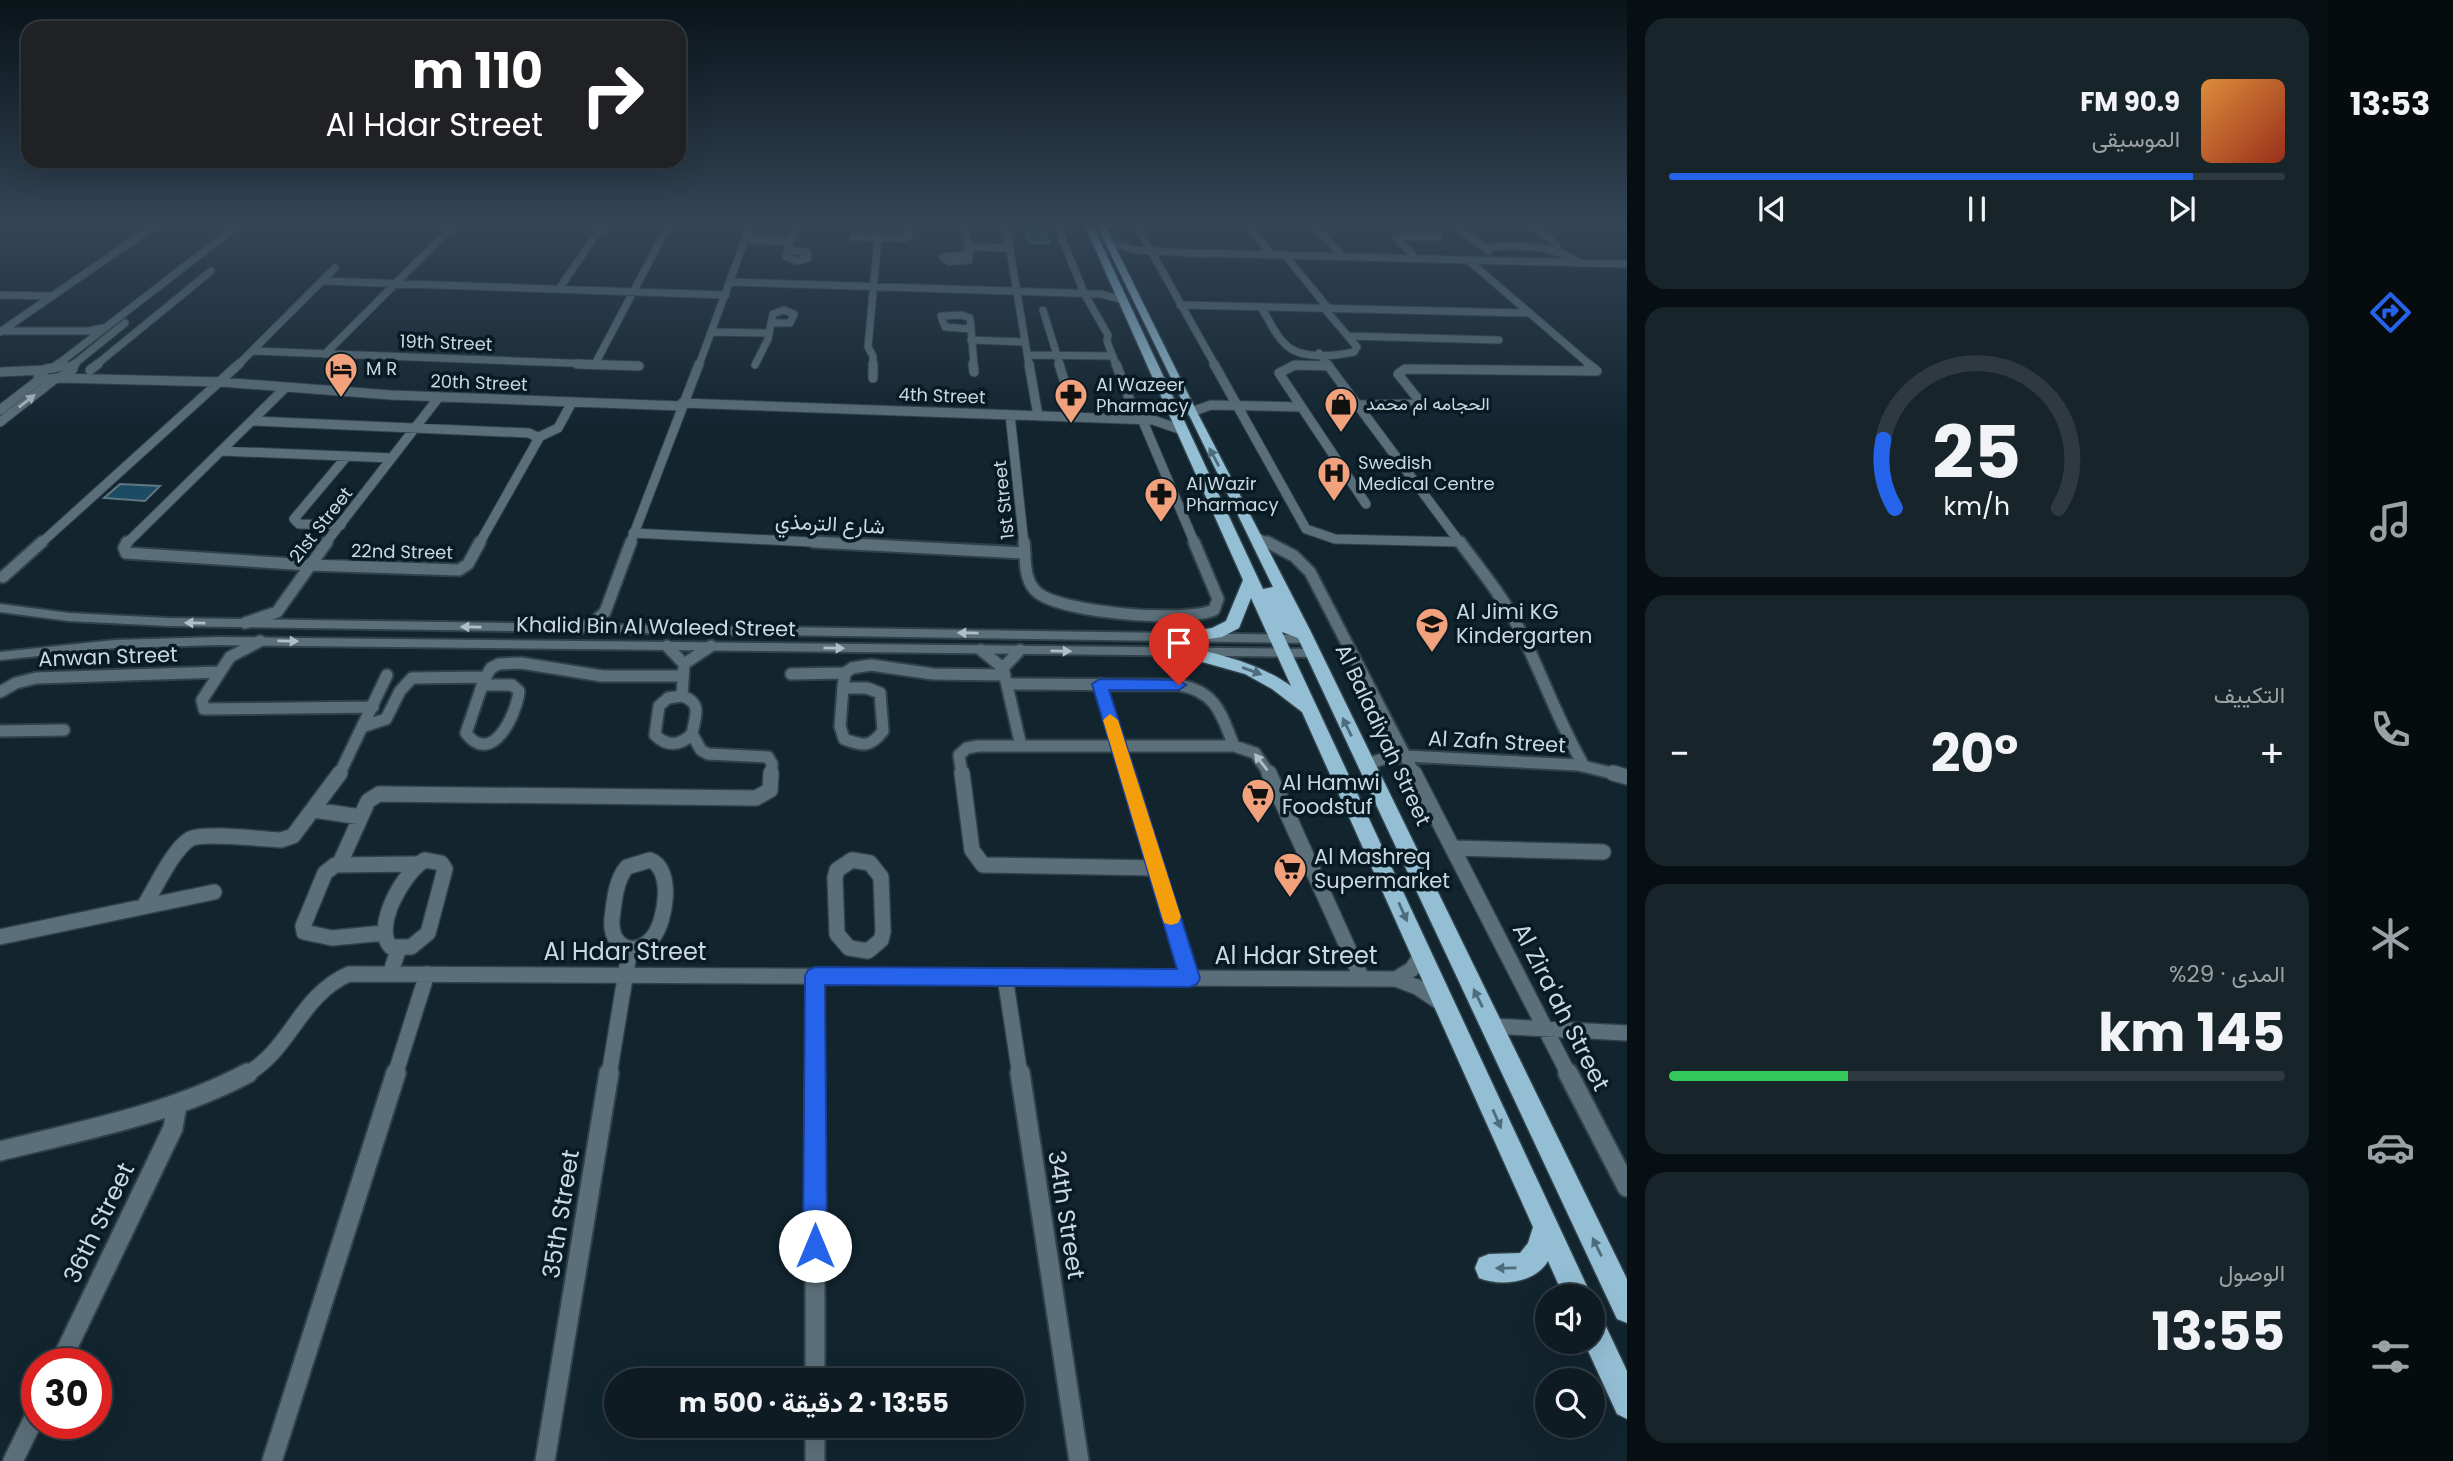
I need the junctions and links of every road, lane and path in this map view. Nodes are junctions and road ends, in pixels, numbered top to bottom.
1 (56, 294) edge
2 (149, 294) edge
3 (164, 294) edge
4 (182, 294) edge
5 (309, 294) edge
6 (385, 294) edge
7 (633, 294) edge
8 (701, 294) edge
9 (873, 294) edge
10 (1018, 294) edge
11 (1085, 294) edge
12 (1114, 294) edge
13 (1132, 294) edge
14 (1173, 294) edge
15 (1315, 294) edge
16 (1508, 294) edge
17 (0, 295) edge
18 (726, 295) joint
19 (53, 296) junction
20 (1180, 305) junction
21 (1261, 307) junction
22 (1326, 308) junction
23 (1043, 310) dead end
24 (1530, 313) junction
25 (145, 316) dead end
26 (155, 316) junction
27 (771, 323) dead end
28 (107, 328) joint
29 (971, 329) dead end
30 (1, 332) edge
31 (713, 332) junction
32 (769, 333) junction
33 (91, 334) junction
34 (1348, 336) junction
35 (1499, 340) dead end
36 (971, 341) junction
37 (1026, 342) junction
38 (252, 351) junction
39 (1319, 353) junction
40 (325, 354) junction
41 (1028, 355) junction
42 (1057, 355) junction
43 (1113, 356) junction
44 (595, 364) junction
45 (639, 366) dead end
46 (755, 366) dead end
47 (1329, 366) junction
48 (55, 367) junction
49 (72, 369) junction
50 (90, 370) dead end
51 (3, 372) edge
52 (974, 372) dead end
53 (40, 375) junction
54 (873, 378) dead end
55 (56, 379) junction
56 (108, 379) junction
57 (221, 382) junction
58 (285, 388) junction
59 (439, 397) junction
60 (1177, 400) junction
61 (572, 402) junction
62 (1211, 405) junction
63 (1236, 405) junction
64 (1357, 405) junction
65 (681, 406) junction
66 (1072, 406) dead end
67 (1301, 407) junction
68 (0, 410) edge
69 (1191, 412) junction
70 (1010, 415) junction
71 (1038, 416) junction
72 (1144, 420) junction
73 (252, 421) junction
74 (0, 422) edge
75 (414, 428) junction
76 (1182, 430) junction
77 (539, 437) junction
78 (221, 452) junction
79 (347, 456) junction
80 (392, 458) junction
81 (1366, 504) dead end
82 (341, 526) junction
83 (633, 533) junction
84 (1258, 538) junction
85 (1461, 542) junction
86 (1025, 553) junction
87 (1240, 558) junction
88 (309, 565) junction
89 (3, 577) dead end
90 (1250, 581) junction
91 (0, 608) edge
92 (277, 611) junction
93 (605, 612) junction
94 (244, 624) junction
95 (289, 624) junction
96 (578, 629) junction
97 (619, 629) junction
98 (1195, 636) junction
99 (219, 641) junction
100 (260, 641) junction
101 (1307, 641) junction
102 (667, 646) junction
103 (711, 646) junction
104 (1281, 646) junction
105 (981, 650) junction
106 (1020, 650) junction
107 (1187, 652) junction
108 (0, 656) edge
109 (230, 657) junction
110 (683, 670) junction
111 (220, 672) junction
112 (845, 673) junction
113 (791, 674) dead end
114 (387, 676) dead end
115 (1005, 676) junction
116 (484, 681) junction
117 (1100, 684) junction
118 (843, 688) junction
119 (0, 692) edge
120 (682, 696) junction
121 (373, 707) junction
122 (1312, 713) junction
123 (365, 726) junction
124 (0, 730) edge
125 (64, 730) dead end
126 (692, 734) junction
127 (1021, 746) junction
128 (1118, 746) junction
129 (1234, 746) junction
130 (1406, 756) junction
131 (1365, 765) junction
132 (1584, 766) junction
133 (1627, 777) edge
134 (314, 810) junction
135 (361, 817) junction
136 (1454, 848) junction
137 (1603, 852) dead end
138 (340, 863) junction
139 (416, 864) junction
140 (1156, 868) junction
141 (214, 892) dead end
142 (144, 906) junction
143 (384, 933) junction
144 (0, 937) edge
145 (399, 948) junction
146 (630, 948) junction
147 (859, 952) junction
148 (1422, 954) junction
149 (390, 974) junction
150 (427, 974) junction
151 (624, 975) junction
152 (815, 976) junction
153 (860, 976) junction
154 (1005, 977) junction
155 (1190, 978) junction
156 (1362, 979) junction
157 (1396, 979) junction
158 (1446, 1007) junction
159 (1491, 1026) junction
160 (1547, 1029) junction
161 (1627, 1033) edge
162 (177, 1104) junction
163 (0, 1151) edge
164 (1627, 1187) edge
165 (1546, 1227) junction
166 (1489, 1268) dead end
167 (1572, 1284) edge
168 (1627, 1309) edge
169 (67, 1348) edge
170 (1604, 1354) edge
171 (815, 1368) edge
172 (1627, 1404) edge
173 (815, 1438) edge
174 (24, 1439) edge
175 (13, 1461) edge
176 (272, 1461) edge
177 (545, 1461) edge
178 (814, 1461) edge
179 (1079, 1461) edge

1 - 19 street
2 - 28 street
3 - 49 street
4 - 26 street
5 - 38 street
6 - 40 street
7 - 44 street
8 - 18 street
9 - 54 street
10 - 37 street
11 - 43 street
12 - 60 main road, Al Baladiyah Street
13 - 60 main road, Al Baladiyah Street
14 - 20 street
15 - 22 street
16 - 24 street
17 - 19 street
18 - 31 street
19 - 30 street
20 - 21 street
20 - 63 street
21 - 22 street
21 - 39 street
22 - 24 street
22 - 34 street
23 - 42 street
24 - 64 street
25 - 26 street
26 - 50 street
27 - 32 street
28 - 33 street
29 - 36 street
30 - 33 street
31 - 32 street
31 - 65 street
32 - 46 street
33 - 48 street
34 - 35 street
34 - 39 street
36 - 37 street
36 - 52 street
37 - 41 street
38 - 40 street, 19th Street
38 - 57 street
39 - 47 street
40 - 44 street, 19th Street
41 - 42 street
41 - 71 street
42 - 43 street
42 - 66 street
43 - 72 street
44 - 45 street, 19th Street
47 - 64 street
47 - 67 street
48 - 49 street
48 - 53 street
49 - 55 street
49 - 56 street, 20th Street
51 - 53 street, 20th Street
53 - 55 street, 20th Street
53 - 68 street
55 - 56 street, 20th Street
74 -> 55 street
56 - 57 street, 20th Street
57 - 58 street, 20th Street
57 - 89 street
58 - 59 street, 20th Street
58 - 73 street, 22nd Street
59 - 61 street, 20th Street
59 - 75 street, 21st Street
60 - 62 street
60 - 69 main road, Al Baladiyah Street
60 - 72 street
60 - 76 main road, Al Baladiyah Street
61 - 65 street, 20th Street
61 - 77 street
62 - 63 street
62 - 69 street
63 - 67 street
63 - 85 street
64 - 85 street
65 - 70 street, 4th Street
65 - 83 street
67 - 81 street
84 -> 69 main road, Al Baladiyah Street
70 - 71 street, 4th Street
70 - 86 street, 1st Street
71 - 72 street, 4th Street
72 - 76 street, 4th Street
72 - 86 street, 1st Street
73 - 75 street
73 - 78 street, 22nd Street
75 - 77 street
75 - 80 street, 21st Street
76 - 87 main road, Al Baladiyah Street
77 - 88 street, 22nd Street
78 - 79 street, 21st Street
78 - 88 street, 22nd Street
79 - 80 street, 21st Street
79 - 82 street
80 - 82 street, 21st Street
82 - 88 street, 21st Street
83 - 86 street, شارع الترمذي
83 - 93 street
84 - 101 main road, Al Baladiyah Street
84 - 130 street, Al Zira'ah Street
85 - 132 street
87 - 90 main road, Al Baladiyah Street
87 - 101 main road
88 - 92 street, 21st Street
90 - 98 main road
90 - 104 main road, Al Baladiyah Street
94 -> 91 street, Khalid Bin Al Waleed Street
92 - 94 street
92 - 95 street
93 - 96 street
93 - 97 street
94 - 95 street, Khalid Bin Al Waleed Street
96 -> 95 street, Khalid Bin Al Waleed Street
96 - 97 street, Khalid Bin Al Waleed Street
98 -> 97 street, Khalid Bin Al Waleed Street
98 - 104 street, Khalid Bin Al Waleed Street
99 - 100 street, Khalid Bin Al Waleed Street
99 - 108 street, Khalid Bin Al Waleed Street
99 - 109 street
100 -> 102 street, Khalid Bin Al Waleed Street
100 - 109 street
101 - 104 street, Khalid Bin Al Waleed Street
131 -> 101 main road, Al Baladiyah Street
102 - 103 street, Khalid Bin Al Waleed Street
102 - 110 street
103 -> 105 street, Khalid Bin Al Waleed Street
103 - 110 street
104 - 107 street, Khalid Bin Al Waleed Street
104 - 122 main road, Al Baladiyah Street
105 - 106 street, Khalid Bin Al Waleed Street
105 - 115 street
106 -> 107 street, Khalid Bin Al Waleed Street
106 - 115 street
107 -> 122 main road
109 - 111 street
110 - 116 street
110 - 120 street
111 - 119 street, Anwan Street
111 - 121 street
112 - 113 street
112 - 115 street
112 - 118 street
114 - 121 street
115 - 117 street
115 - 127 street
116 - 116 street
116 - 123 street
117 - 128 street
117 - 129 street
118 - 118 street
120 - 126 street
120 - 126 street
121 - 123 street
122 -> 148 main road, Al Baladiyah Street
123 - 134 street
124 - 125 street
126 - 135 street
127 - 128 street
127 - 140 street
128 - 129 street
128 - 140 street
156 -> 129 street
130 - 131 street, Al Zafn Street
130 - 132 street, Al Zafn Street
130 - 136 street, Al Zira'ah Street
159 -> 131 main road, Al Baladiyah Street
132 - 133 street, Al Zafn Street
134 - 135 street
134 - 142 street
135 - 138 street
136 - 137 street
136 - 160 street, Al Zira'ah Street
138 - 139 street
138 - 143 street
139 - 143 street
139 - 145 street
140 - 155 street
141 - 142 street
142 - 144 street
143 - 145 street
145 - 149 street
146 - 146 street
146 - 151 street, 35th Street
147 - 147 street
147 - 153 street
148 - 157 street, Al Hdar Street
148 - 158 main road, Al Baladiyah Street
149 - 150 street, Al Hdar Street
149 - 162 street, Al Hdar Street
150 - 151 street, Al Hdar Street
150 - 176 street
151 - 152 street, Al Hdar Street
151 - 177 street, 35th Street
152 - 153 street, Al Hdar Street
152 - 171 street
153 - 154 street, Al Hdar Street
154 - 155 street, Al Hdar Street
154 - 179 street, 34th Street
155 - 156 street, Al Hdar Street
156 - 157 street, Al Hdar Street
157 - 158 street, Al Hdar Street
158 -> 165 main road, Al Baladiyah Street
159 - 160 street
168 -> 159 main road, Al Baladiyah Street
160 - 161 street
160 - 164 street, Al Zira'ah Street
162 - 163 street, Al Hdar Street
162 - 169 street, 36th Street
165 -> 166 main road
165 - 167 main road, Al Baladiyah Street
170 - 172 main road
173 - 178 street
174 - 175 street

